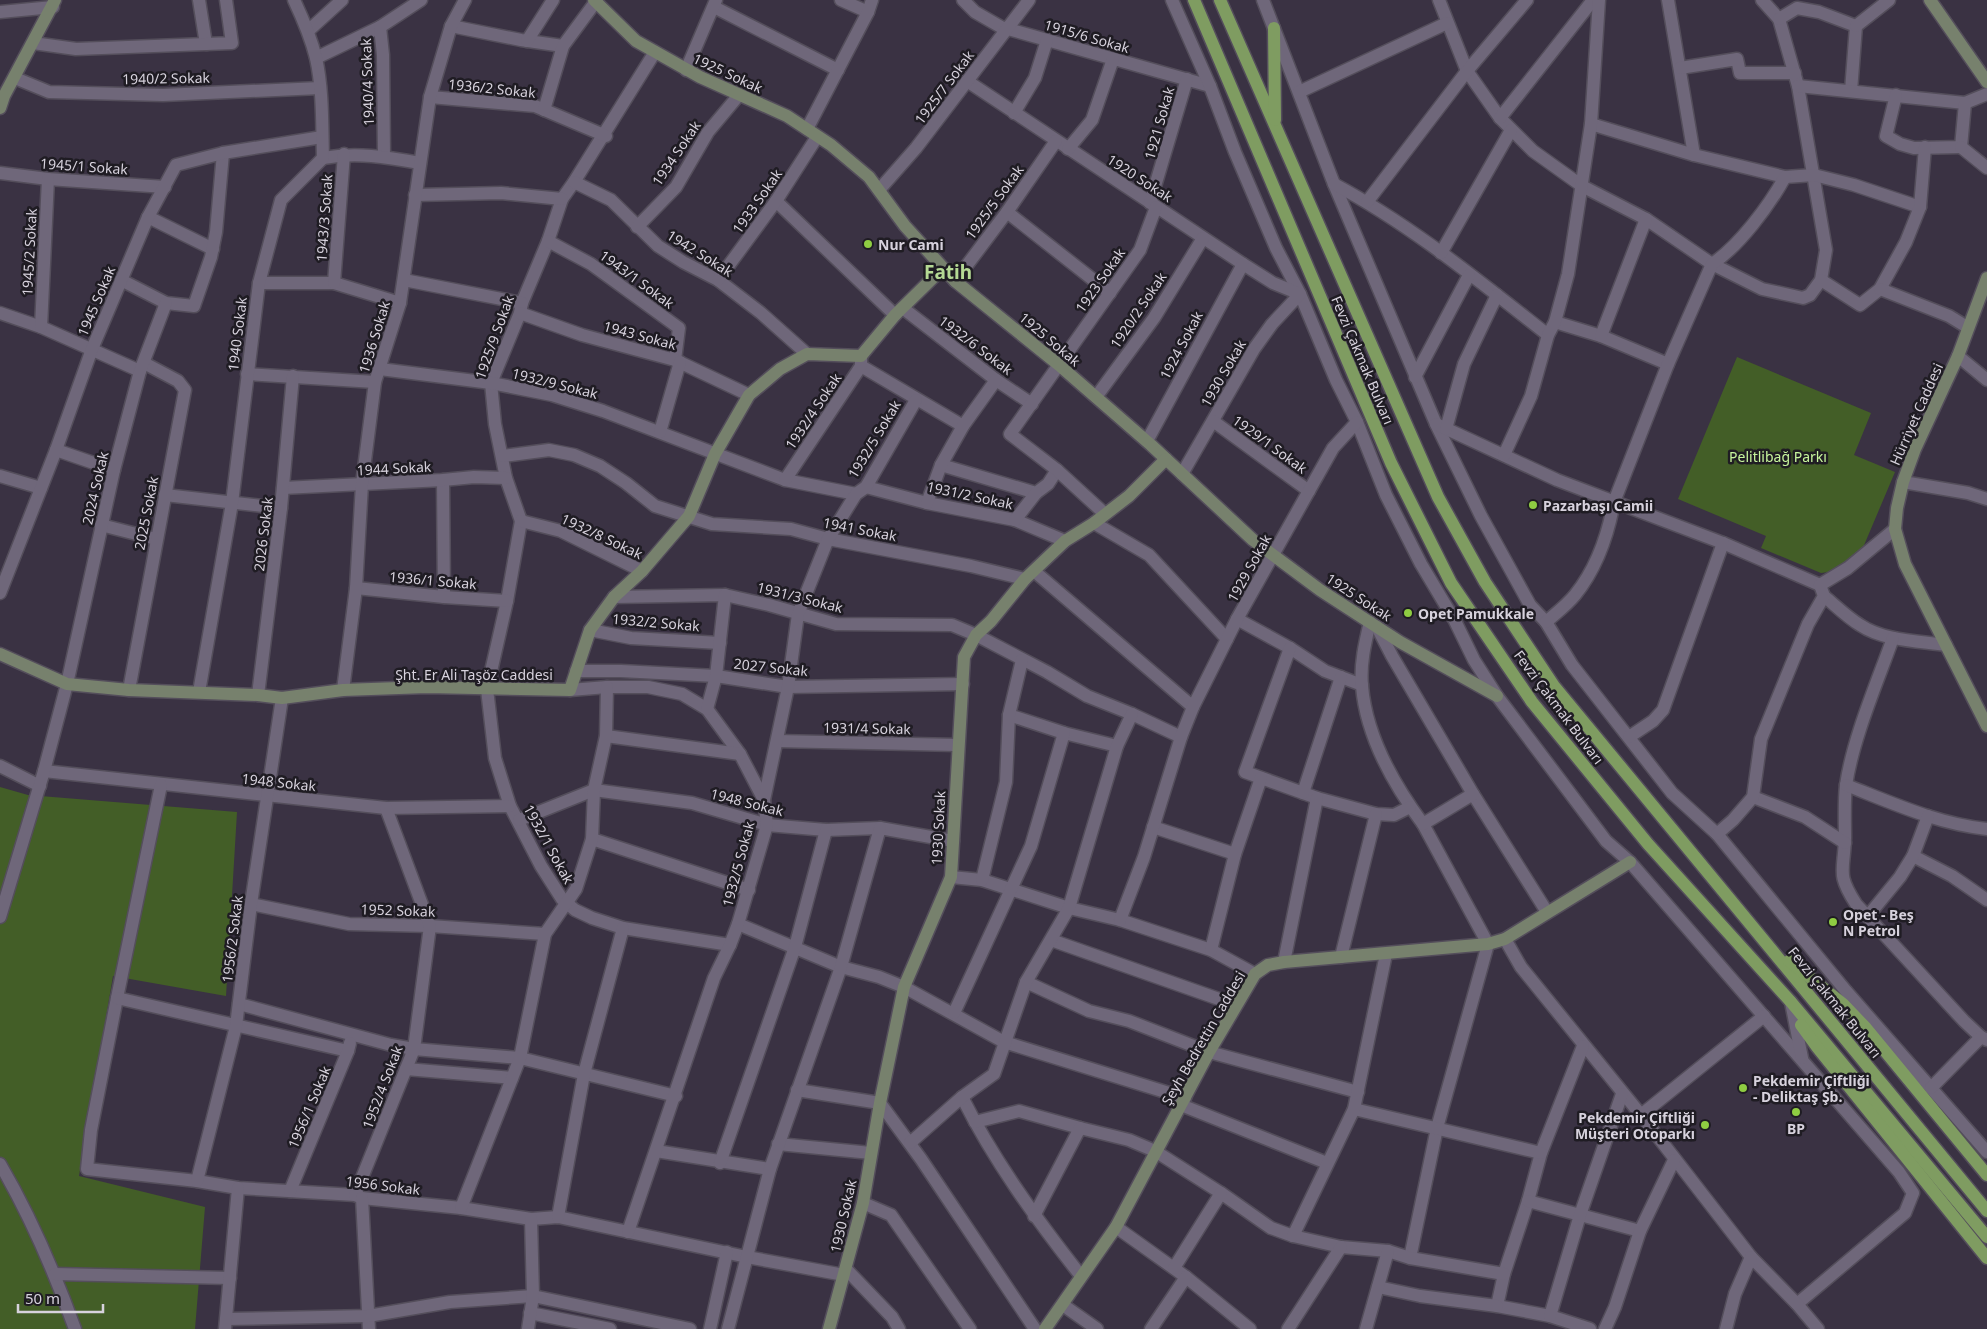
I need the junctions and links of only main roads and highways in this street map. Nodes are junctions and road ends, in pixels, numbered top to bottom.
1 (1194, 0) edge
2 (1220, 0) edge
3 (1274, 28) road end
4 (1276, 125) junction
5 (1769, 944) junction
6 (1791, 1002) junction
7 (1987, 1175) edge
8 (1987, 1211) edge
9 (1987, 1237) edge
10 (1987, 1258) edge

1 - 6 main road, Fevzi Çakmak Bulvarı
2 - 4 main road, Fevzi Çakmak Bulvarı
3 - 4 main road
4 - 5 main road, Fevzi Çakmak Bulvarı
5 - 7 main road
5 - 8 main road, Fevzi Çakmak Bulvarı
6 - 9 main road, Fevzi Çakmak Bulvarı
6 - 10 main road

